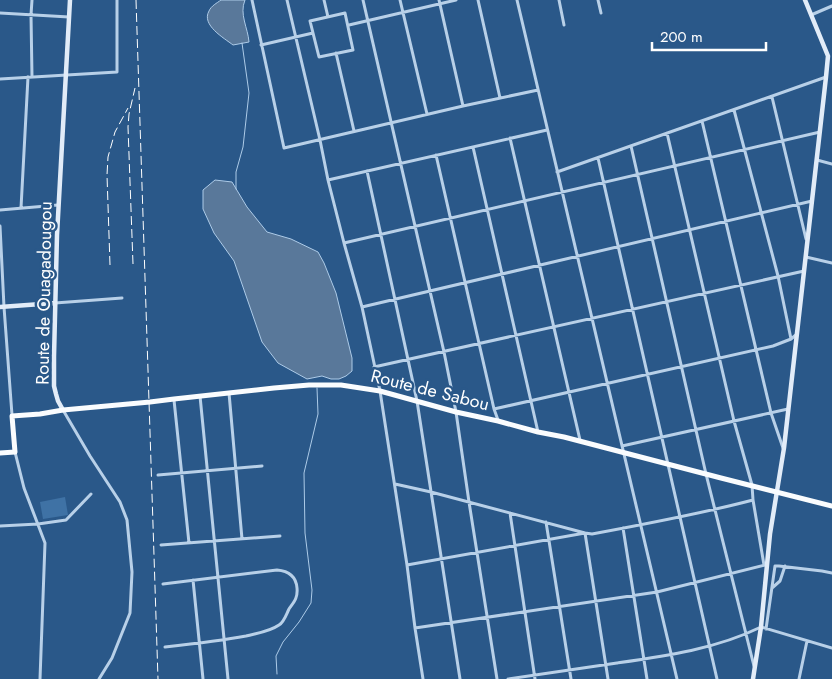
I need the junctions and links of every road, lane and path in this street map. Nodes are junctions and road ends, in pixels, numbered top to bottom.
1 (32, 0) edge
2 (70, 0) edge
3 (117, 0) edge
4 (252, 0) edge
5 (287, 0) edge
6 (324, 0) edge
7 (363, 0) edge
8 (400, 0) edge
9 (456, 0) edge
10 (478, 0) edge
11 (517, 0) edge
12 (559, 0) edge
13 (598, 0) edge
14 (805, 0) edge
15 (440, 2) edge
16 (832, 6) edge
17 (403, 12) junction
18 (0, 13) edge
19 (601, 13) dead end
20 (31, 15) junction
21 (811, 15) junction
22 (69, 16) junction
23 (328, 17) junction
24 (368, 20) junction
25 (349, 25) junction
26 (564, 25) dead end
27 (313, 33) junction
28 (296, 37) junction
29 (262, 45) junction
30 (336, 53) junction
31 (830, 55) edge
32 (65, 76) junction
33 (30, 77) junction
34 (826, 77) junction
35 (0, 79) edge
36 (538, 90) junction
37 (772, 97) junction
38 (500, 98) junction
39 (463, 106) junction
40 (734, 110) junction
41 (427, 114) junction
42 (702, 121) junction
43 (391, 122) junction
44 (547, 130) junction
45 (354, 131) junction
46 (820, 132) junction
47 (667, 133) junction
48 (510, 138) junction
49 (320, 140) junction
50 (783, 141) junction
51 (630, 146) junction
52 (473, 147) junction
53 (745, 150) junction
54 (436, 155) junction
55 (598, 158) junction
56 (710, 158) junction
57 (817, 160) junction
58 (401, 163) junction
59 (832, 164) edge
60 (675, 166) junction
61 (366, 171) junction
62 (557, 172) junction
63 (637, 175) junction
64 (328, 180) junction
65 (603, 183) junction
66 (562, 192) junction
67 (525, 201) junction
68 (813, 201) junction
69 (798, 204) junction
70 (58, 205) junction
71 (21, 208) junction
72 (488, 209) junction
73 (0, 210) edge
74 (761, 213) junction
75 (451, 218) junction
76 (726, 221) junction
77 (0, 226) edge
78 (415, 226) junction
79 (690, 230) junction
80 (380, 234) junction
81 (652, 239) junction
82 (344, 243) junction
83 (808, 244) junction
84 (618, 247) junction
85 (577, 256) junction
86 (806, 257) junction
87 (832, 264) edge
88 (540, 265) junction
89 (804, 270) junction
90 (503, 274) junction
91 (778, 276) junction
92 (466, 283) junction
93 (742, 285) junction
94 (430, 291) junction
95 (705, 293) junction
96 (122, 298) dead end
97 (394, 299) junction
98 (666, 302) junction
99 (55, 303) junction
100 (2, 307) edge
101 (362, 307) junction
102 (632, 309) junction
103 (592, 318) junction
104 (554, 327) junction
105 (797, 334) junction
106 (517, 335) junction
107 (791, 339) junction
108 (479, 344) junction
109 (757, 350) junction
110 (444, 352) junction
111 (720, 358) junction
112 (408, 360) junction
113 (682, 366) junction
114 (374, 367) junction
115 (647, 374) junction
116 (607, 383) junction
117 (380, 391) junction
118 (569, 392) junction
119 (229, 393) junction
120 (200, 396) junction
121 (174, 399) junction
122 (531, 400) junction
123 (417, 401) junction
124 (494, 409) junction
125 (788, 409) junction
126 (63, 410) junction
127 (456, 412) junction
128 (771, 412) junction
129 (12, 416) junction
130 (498, 421) junction
131 (734, 421) junction
132 (696, 430) junction
133 (538, 432) junction
134 (662, 437) junction
135 (580, 441) junction
136 (784, 448) junction
137 (623, 449) junction
138 (15, 452) junction
139 (0, 454) edge
140 (668, 464) junction
141 (262, 466) dead end
142 (236, 468) junction
143 (207, 471) junction
144 (181, 473) junction
145 (706, 474) junction
146 (158, 475) dead end
147 (395, 484) junction
148 (752, 485) junction
149 (431, 492) junction
150 (777, 492) junction
151 (91, 494) dead end
152 (752, 500) junction
153 (469, 502) junction
154 (832, 506) edge
155 (715, 510) junction
156 (510, 513) junction
157 (680, 517) junction
158 (546, 522) junction
159 (38, 524) junction
160 (640, 525) junction
161 (0, 526) edge
162 (623, 528) junction
163 (585, 533) junction
164 (280, 536) dead end
165 (242, 539) junction
166 (549, 539) junction
167 (214, 541) junction
168 (189, 543) junction
169 (162, 546) dead end
170 (515, 546) junction
171 (477, 552) junction
172 (442, 559) junction
173 (407, 565) junction
174 (766, 565) junction
175 (785, 566) junction
176 (731, 573) junction
177 (832, 573) edge
178 (218, 577) junction
179 (193, 580) junction
180 (695, 582) junction
181 (163, 584) dead end
182 (772, 588) junction
183 (657, 592) junction
184 (634, 596) junction
185 (596, 602) junction
186 (560, 607) junction
187 (525, 612) junction
188 (487, 617) junction
189 (452, 622) junction
190 (415, 628) junction
191 (764, 628) junction
192 (746, 634) junction
193 (224, 640) junction
194 (807, 641) junction
195 (199, 643) junction
196 (710, 646) junction
197 (165, 647) dead end
198 (832, 648) edge
199 (672, 655) junction
200 (644, 659) junction
201 (606, 665) junction
202 (754, 669) junction
203 (570, 670) junction
204 (534, 677) edge
205 (40, 679) edge
206 (99, 679) edge
207 (202, 679) edge
208 (228, 679) edge
209 (423, 679) edge
210 (460, 679) edge
211 (497, 679) edge
212 (508, 679) edge
213 (571, 679) edge
214 (608, 679) edge
215 (647, 679) edge
216 (677, 679) edge
217 (717, 679) edge
218 (753, 679) edge
219 (799, 679) edge

1 - 20 street
2 - 22 street, Route de Ouagadougou
3 - 32 street
4 - 29 street
5 - 28 street
6 - 23 street
7 - 24 street
8 - 17 street
9 - 15 street
10 - 38 street
11 - 36 street
12 - 26 street
13 - 19 street
14 - 21 street
15 - 17 street
15 - 39 street
16 - 21 street
17 - 24 street
17 - 41 street
18 - 20 street
20 - 22 street
20 - 33 street
21 - 31 street
22 - 32 street, Route de Ouagadougou
23 - 25 street
23 - 27 street
24 - 25 street
24 - 43 street
25 - 30 street
27 - 28 street
27 - 30 street
28 - 29 street
28 - 49 street
29 - 49 street
30 - 45 street
31 - 34 street
32 - 33 street
32 - 70 street, Route de Ouagadougou
33 - 35 street
33 - 71 street
34 - 37 street
34 - 46 street
36 - 38 street
36 - 44 street
37 - 40 street
37 - 50 street
38 - 39 street
39 - 41 street
40 - 42 street
40 - 53 street
41 - 43 street
42 - 47 street
42 - 56 street
43 - 45 street
43 - 58 street
44 - 48 street
44 - 62 street
45 - 49 street
46 - 50 street
46 - 57 street
47 - 51 street
47 - 60 street
48 - 52 street
48 - 67 street
49 - 64 street
50 - 53 street
50 - 69 street
51 - 55 street
51 - 63 street
52 - 54 street
52 - 72 street
53 - 56 street
53 - 74 street
54 - 58 street
54 - 75 street
55 - 62 street
55 - 65 street
56 - 60 street
56 - 76 street
57 - 59 street
57 - 68 street
58 - 61 street
58 - 78 street
60 - 63 street
60 - 79 street
61 - 64 street
61 - 80 street
62 - 66 street
63 - 65 street
63 - 81 street
64 - 82 street
65 - 66 street
65 - 84 street
66 - 67 street
66 - 85 street
67 - 72 street
67 - 88 street
68 - 69 street
68 - 83 street
69 - 74 street
69 - 83 street
70 - 71 street
70 - 99 street, Route de Ouagadougou
71 - 73 street
72 - 75 street
72 - 90 street
74 - 76 street
74 - 91 street
75 - 78 street
75 - 92 street
76 - 79 street
76 - 93 street
77 - 100 street
78 - 80 street
78 - 94 street
79 - 81 street
79 - 95 street
80 - 82 street
80 - 97 street
81 - 84 street
81 - 98 street
82 - 101 street
83 - 86 street
84 - 85 street
84 - 102 street
85 - 88 street
85 - 103 street
86 - 87 street
86 - 89 street
88 - 90 street
88 - 104 street
89 - 91 street
89 - 105 street
90 - 92 street
90 - 106 street
91 - 93 street
91 - 107 street
92 - 94 street
92 - 108 street
93 - 95 street
93 - 109 street
94 - 97 street
94 - 110 street
95 - 98 street
95 - 111 street
96 - 99 street
97 - 101 street
97 - 112 street
98 - 102 street
98 - 113 street
99 - 100 street
99 - 126 street, Route de Ouagadougou
100 - 129 street
101 - 114 street
102 - 103 street
102 - 115 street
103 - 104 street
103 - 116 street
104 - 106 street
104 - 118 street
105 - 107 street
105 - 125 street
106 - 108 street
106 - 122 street
107 - 109 street
108 - 110 street
108 - 124 street
109 - 111 street
109 - 128 street
110 - 112 street
110 - 127 street
111 - 113 street
111 - 131 street
112 - 114 street
112 - 123 street
113 - 115 street
113 - 132 street
114 - 117 street
115 - 116 street
115 - 134 street
116 - 118 street
116 - 137 street
117 - 119 main road, Route de Sabou
117 - 123 main road, Route de Sabou
117 - 147 street
118 - 122 street
118 - 135 street
119 - 120 main road, Route de Sabou
119 - 142 street
120 - 121 main road, Route de Sabou
120 - 143 street
121 - 126 main road, Route de Sabou
121 - 144 street
122 - 124 street
122 - 133 street
123 - 127 main road, Route de Sabou
123 - 149 street
124 - 130 street
125 - 128 street
125 - 136 street
126 - 129 main road, Route de Sabou
126 - 206 street, Route de Ouagadougou
127 - 130 main road, Route de Sabou
127 - 153 street
128 - 131 street
128 - 136 street
129 - 138 main road
130 - 133 main road, Route de Sabou
131 - 132 street
131 - 148 street
132 - 134 street
132 - 145 street
133 - 135 main road, Route de Sabou
134 - 137 street
134 - 140 street
135 - 137 main road, Route de Sabou
136 - 150 street
137 - 140 main road, Route de Sabou
137 - 160 street
138 - 139 main road
138 - 159 street
140 - 145 main road, Route de Sabou
140 - 157 street
141 - 142 street
142 - 143 street
142 - 165 street
143 - 144 street
143 - 167 street
144 - 146 street
144 - 168 street
145 - 148 main road, Route de Sabou
145 - 155 street
147 - 149 street
147 - 173 street
148 - 150 main road, Route de Sabou
148 - 152 street
149 - 153 street
149 - 172 street
150 - 154 main road, Route de Sabou
150 - 174 street
151 - 159 street
152 - 155 street
152 - 174 street
153 - 156 street
153 - 171 street
155 - 157 street
155 - 176 street
156 - 158 street
156 - 170 street
157 - 160 street
157 - 180 street
158 - 163 street
158 - 166 street
159 - 161 street
159 - 205 street
160 - 162 street
160 - 183 street
162 - 163 street
162 - 184 street
163 - 166 street
163 - 185 street
164 - 165 street
165 - 167 street
166 - 170 street
166 - 186 street
167 - 168 street
167 - 178 street
168 - 169 street
170 - 171 street
170 - 187 street
171 - 172 street
171 - 188 street
172 - 173 street
172 - 189 street
173 - 190 street
174 - 176 street
174 - 191 street
175 - 177 street
175 - 182 street
175 - 182 street
176 - 180 street
176 - 192 street
178 - 179 street
178 - 193 street
178 - 193 street
179 - 181 street
179 - 195 street
180 - 183 street
180 - 196 street
182 - 191 street
183 - 184 street
183 - 199 street
184 - 185 street
184 - 200 street
185 - 186 street
185 - 201 street
186 - 187 street
186 - 203 street
187 - 188 street
187 - 204 street
188 - 189 street
188 - 211 street
189 - 190 street
189 - 210 street
190 - 209 street
191 - 192 street
191 - 194 street
191 - 202 street
192 - 196 street
192 - 202 street
193 - 195 street
193 - 208 street
194 - 198 street
194 - 219 street
195 - 197 street
195 - 207 street
196 - 199 street
196 - 217 street
199 - 200 street
199 - 216 street
200 - 201 street
200 - 215 street
201 - 203 street
201 - 214 street
202 - 218 street
203 - 204 street
203 - 213 street
204 - 212 street

